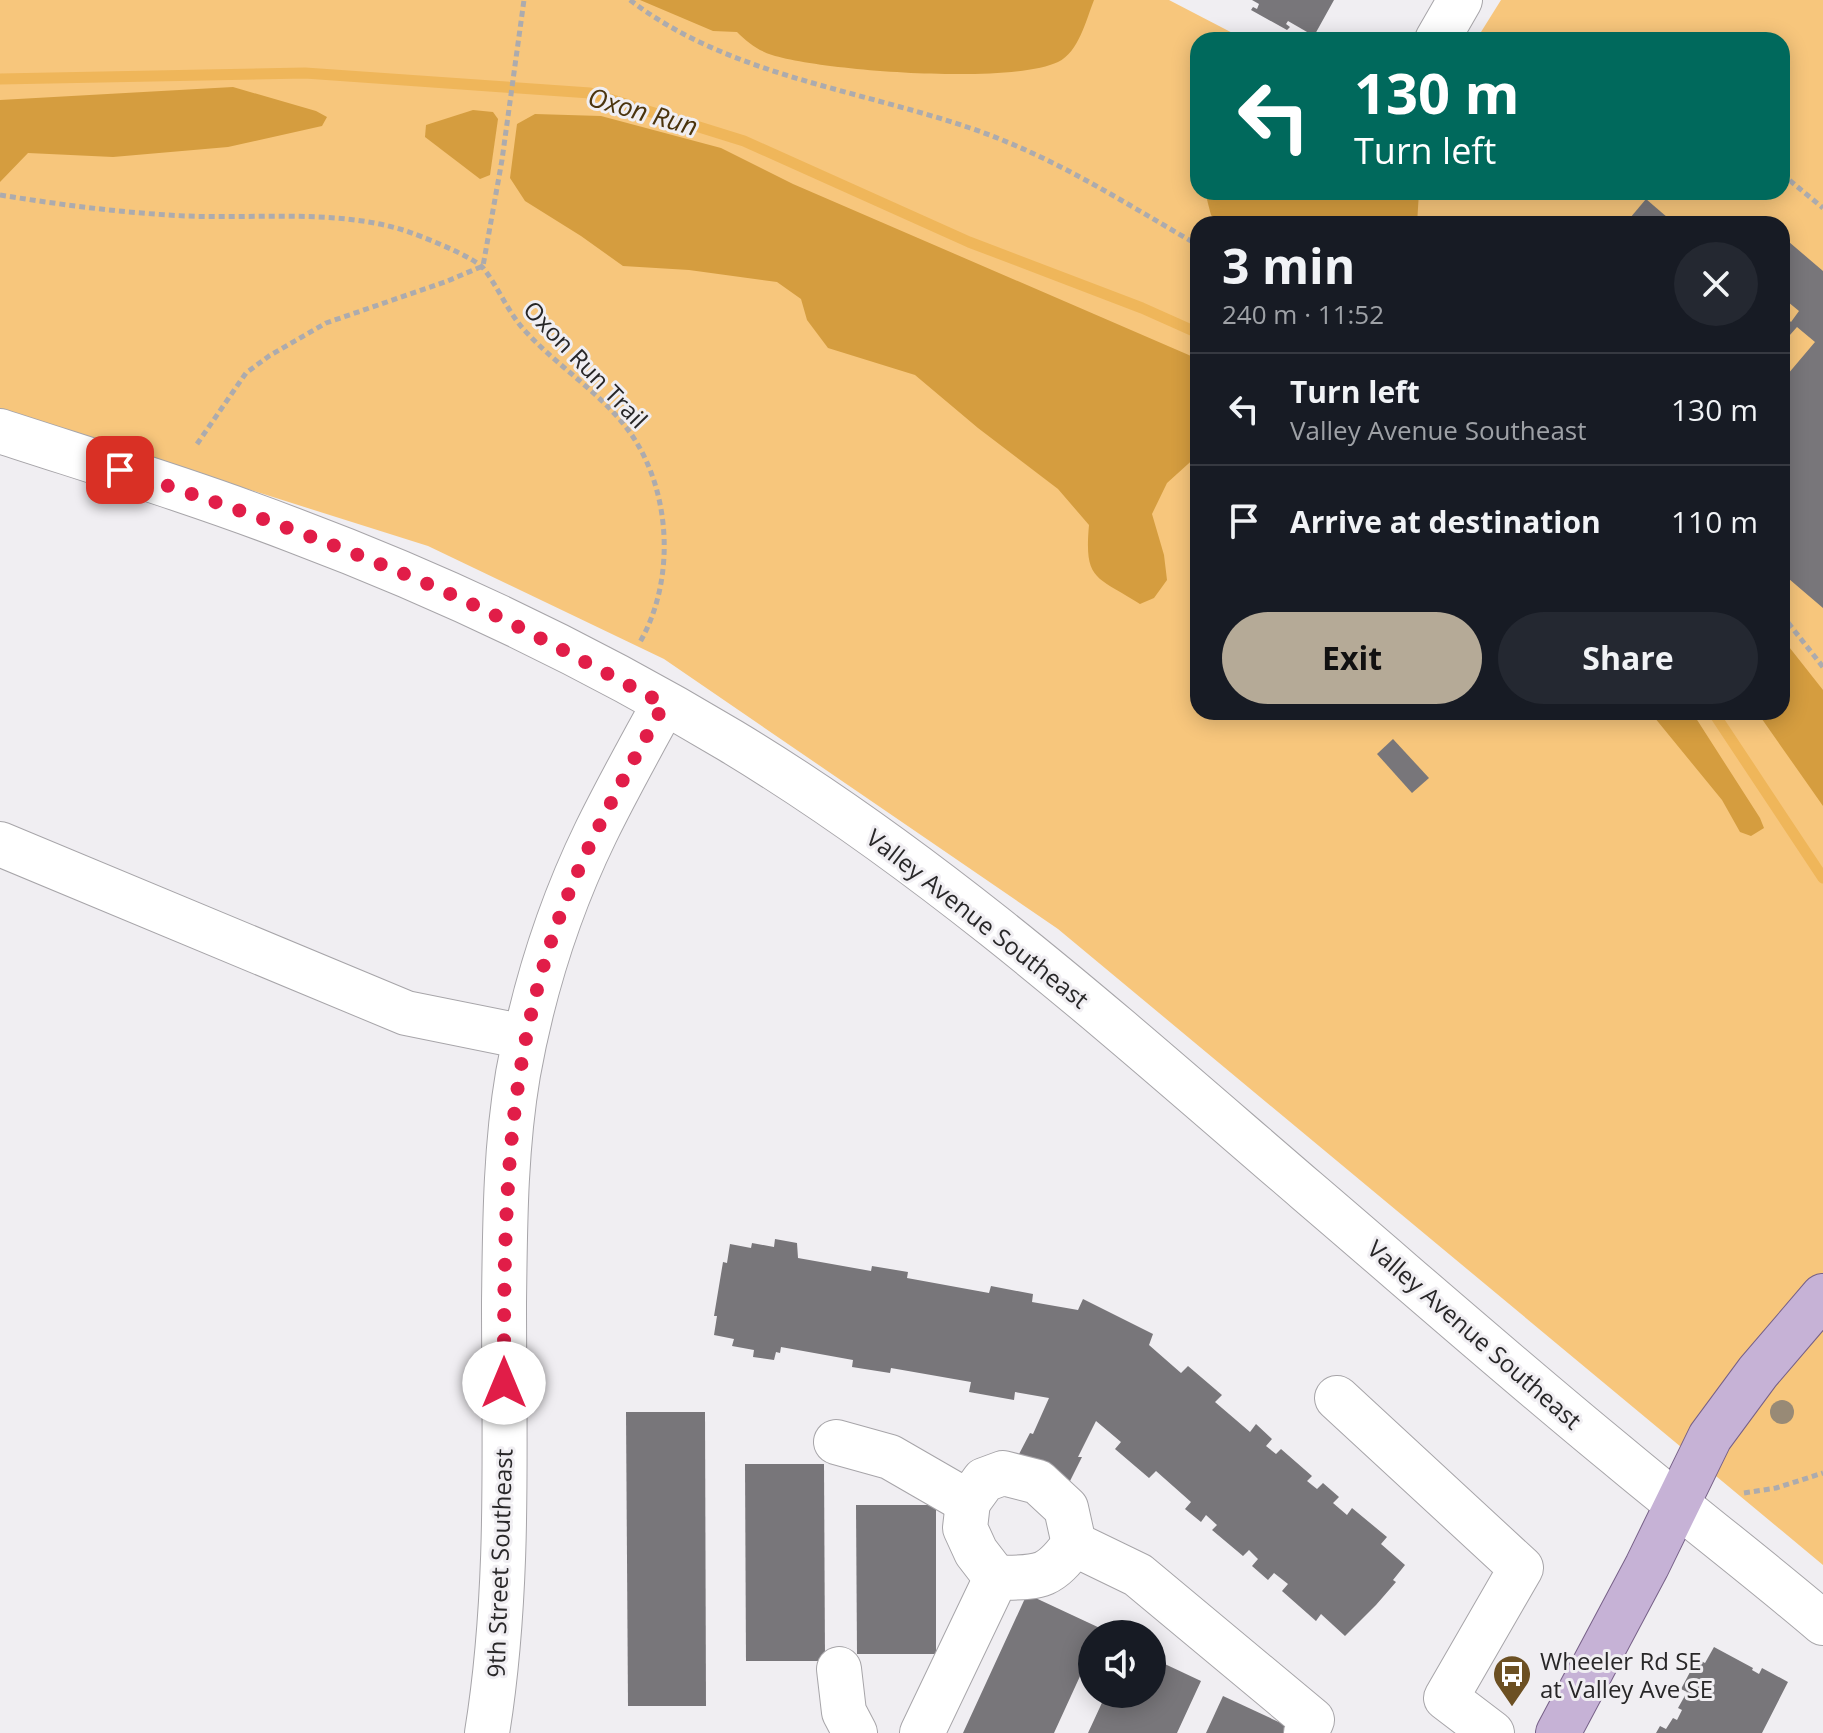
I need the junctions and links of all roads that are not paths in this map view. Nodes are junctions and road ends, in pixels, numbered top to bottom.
1 (1460, 0) edge
2 (1442, 32) edge
3 (0, 431) edge
4 (664, 704) junction
5 (0, 844) edge
6 (525, 1037) junction
7 (1823, 1296) edge
8 (1337, 1398) dead end
9 (836, 1442) dead end
10 (968, 1502) junction
11 (1677, 1503) junction
12 (1074, 1544) junction
13 (996, 1578) junction
14 (1823, 1623) edge
15 (839, 1669) dead end
16 (487, 1733) edge
17 (855, 1733) edge
18 (922, 1733) edge
19 (1306, 1733) edge
20 (1492, 1733) edge
21 (1558, 1733) edge

1 - 2 street
3 - 4 street, Valley Avenue Southeast
4 - 6 street, 9th Street Southeast
4 - 11 street, Valley Avenue Southeast
5 - 6 street
6 - 16 street, 9th Street Southeast
7 - 11 main road
8 - 20 street
9 - 10 street
10 - 12 street
10 - 13 street
11 - 14 street, Valley Avenue Southeast
11 - 21 main road
12 - 13 street
12 - 19 street
13 - 18 street
15 - 17 street

